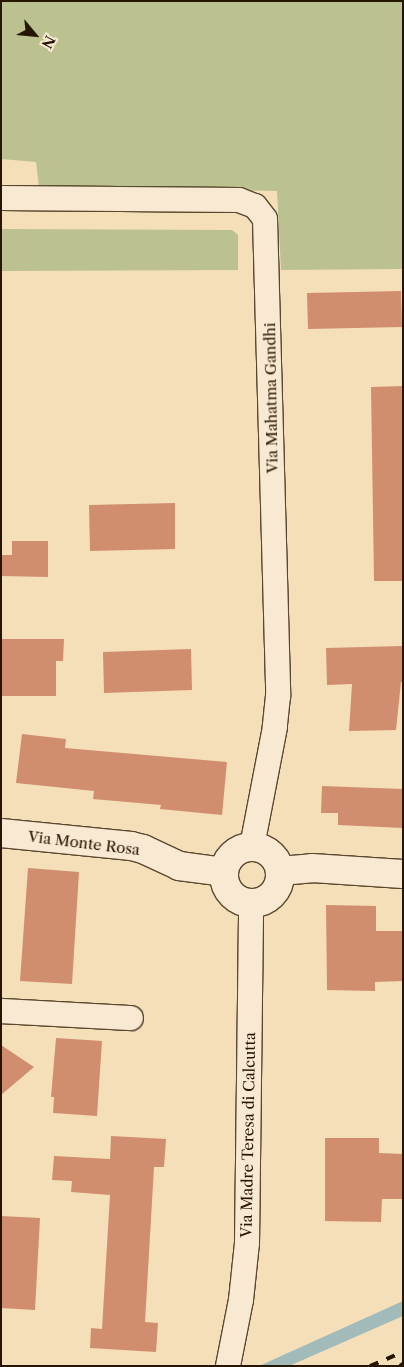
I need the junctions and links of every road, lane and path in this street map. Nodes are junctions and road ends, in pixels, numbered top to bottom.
1 (1, 198) edge
2 (1, 833) edge
3 (252, 847) junction
4 (280, 871) junction
5 (224, 872) junction
6 (403, 874) edge
7 (251, 904) junction
8 (1, 1011) edge
9 (131, 1018) dead end
10 (228, 1366) edge

1 - 3 street, Via Mahatma Gandhi
2 - 5 street, Via Monte Rosa
3 - 4 street
3 - 5 street
4 - 6 street
4 - 7 street
5 - 7 street
7 - 10 street, Via Madre Teresa di Calcutta
8 - 9 street

